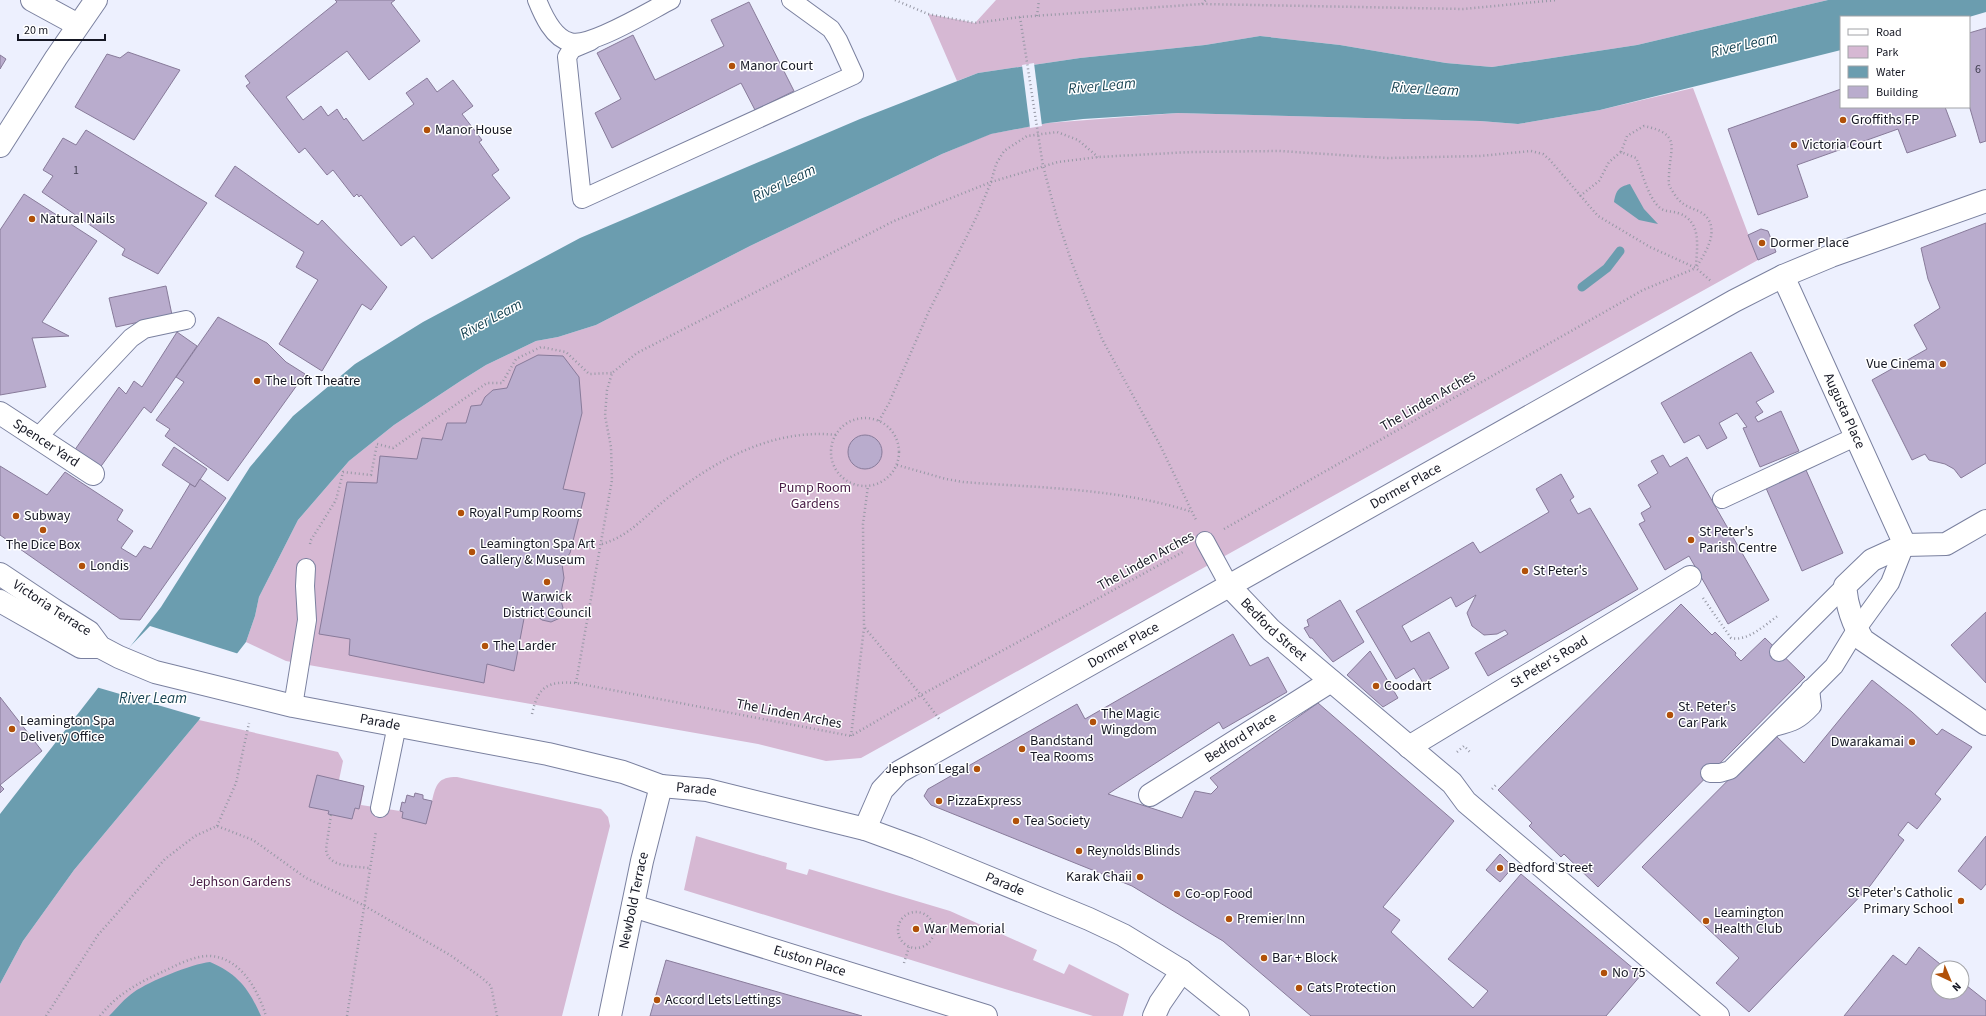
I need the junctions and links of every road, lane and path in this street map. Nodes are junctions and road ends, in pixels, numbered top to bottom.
1 (32, 0) edge
2 (96, 0) edge
3 (537, 0) edge
4 (791, 0) edge
5 (895, 0) edge
6 (1039, 0) edge
7 (1197, 0) edge
8 (1206, 0) edge
9 (1557, 0) edge
10 (665, 2) edge
11 (1202, 4) junction
12 (1037, 16) junction
13 (1020, 17) junction
14 (78, 25) junction
15 (551, 28) junction
16 (591, 41) junction
17 (566, 65) junction
18 (1037, 134) junction
19 (0, 146) edge
20 (1620, 152) junction
21 (1098, 156) junction
22 (1043, 166) junction
23 (991, 182) junction
24 (1580, 197) junction
25 (1986, 200) edge
26 (1696, 268) junction
27 (1783, 276) junction
28 (1712, 282) dead end
29 (186, 320) dead end
30 (612, 373) junction
31 (0, 413) edge
32 (879, 421) junction
33 (836, 435) junction
34 (1855, 437) junction
35 (37, 438) junction
36 (897, 465) junction
37 (93, 474) dead end
38 (868, 486) junction
39 (1722, 499) dead end
40 (1192, 512) junction
41 (1986, 521) edge
42 (1205, 540) junction
43 (602, 544) junction
44 (1906, 546) junction
45 (306, 568) joint
46 (0, 574) edge
47 (1690, 577) dead end
48 (1845, 586) junction
49 (1230, 587) junction
50 (1701, 595) dead end
51 (0, 601) edge
52 (1782, 614) dead end
53 (864, 628) junction
54 (1856, 630) junction
55 (100, 647) junction
56 (1779, 652) dead end
57 (119, 657) joint
58 (1331, 681) junction
59 (576, 683) junction
60 (922, 695) junction
61 (293, 706) junction
62 (532, 714) dead end
63 (249, 723) dead end
64 (942, 724) dead end
65 (1986, 724) edge
66 (397, 725) junction
67 (851, 736) junction
68 (1409, 747) junction
69 (1710, 773) dead end
70 (1497, 784) dead end
71 (661, 786) junction
72 (1491, 790) dead end
73 (1150, 795) dead end
74 (380, 808) joint
75 (331, 815) dead end
76 (217, 826) junction
77 (865, 829) junction
78 (369, 868) junction
79 (363, 905) junction
80 (633, 906) junction
81 (935, 930) joint
82 (1182, 971) junction
83 (46, 1016) edge
84 (100, 1016) edge
85 (266, 1016) edge
86 (347, 1016) edge
87 (497, 1016) edge
88 (610, 1016) edge
89 (986, 1016) edge
90 (1154, 1016) edge
91 (1238, 1016) edge
92 (1718, 1016) edge

1 - 14 street
2 - 14 street
3 - 15 lane
4 - 17 lane
5 - 13 path
6 - 12 path
7 - 11 path
8 - 11 path
9 - 11 path
10 - 16 lane
11 - 12 path
12 - 13 path
13 - 18 path
14 - 19 street
15 - 16 lane
15 - 17 lane
16 - 17 lane
18 - 21 path
18 - 22 path
18 - 23 path
20 - 24 path
20 - 26 path
20 - 26 path
21 - 22 path
21 - 24 path
22 - 23 path
22 - 40 path
23 - 30 path
23 - 32 path
24 - 26 path
25 - 27 street, Dormer Place
26 - 28 path
26 - 42 path, The Linden Arches
27 - 34 street, Augusta Place
27 - 49 street, Dormer Place
29 - 35 lane
30 - 43 path
30 - 45 path
31 - 35 street, Spencer Yard
32 - 33 path
32 - 36 path
33 - 38 path
33 - 43 path
34 - 39 lane
34 - 44 street, Augusta Place
35 - 37 street, Spencer Yard
36 - 38 path
36 - 40 path
38 - 53 path
40 - 42 path
41 - 44 street
42 - 49 lane
42 - 60 path, The Linden Arches
43 - 59 path
44 - 48 street
44 - 54 lane
45 - 61 lane
46 - 55 street, Victoria Terrace
47 - 68 street, St Peter's Road
48 - 54 street
48 - 56 lane
49 - 58 street, Bedford Street
49 - 77 street, Dormer Place
50 - 52 path
51 - 55 street, Victoria Terrace
53 - 60 path
53 - 67 path
54 - 65 street
54 - 69 lane
55 - 57 street, Victoria Terrace
57 - 61 street, Parade
58 - 68 street, Bedford Street
58 - 73 street, Bedford Place
59 - 62 path, The Linden Arches
59 - 67 path, The Linden Arches
60 - 64 path
60 - 67 path, The Linden Arches
61 - 66 street, Parade
63 - 76 path
66 - 71 street, Parade
66 - 74 lane
68 - 92 street, Bedford Street
70 - 72 path
71 - 77 street, Parade
71 - 80 street, Newbold Terrace
74 - 78 path
75 - 78 path
76 - 79 path
76 - 83 path
77 - 82 street, Parade
78 - 79 path
79 - 86 path
79 - 87 path
80 - 88 street, Newbold Terrace
80 - 89 street, Euston Place
81 - 81 path
82 - 90 street
82 - 91 street, Parade
84 - 85 path

